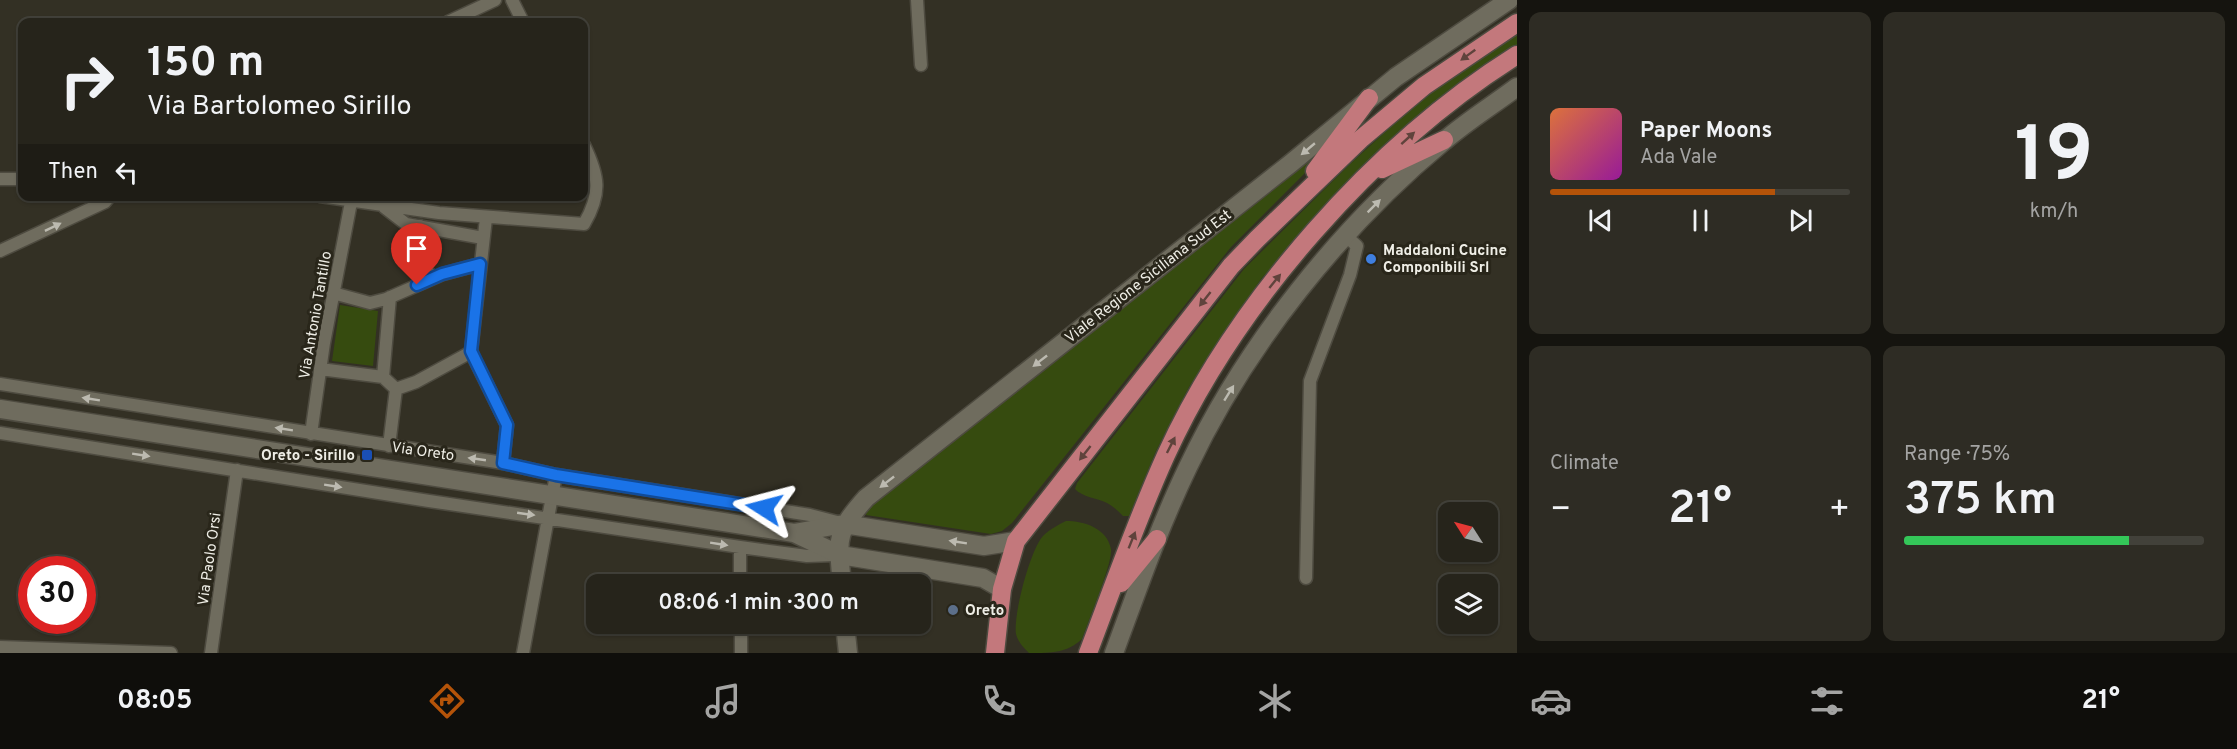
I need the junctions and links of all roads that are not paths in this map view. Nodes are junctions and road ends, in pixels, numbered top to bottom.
1 (495, 0) edge
2 (512, 0) edge
3 (917, 0) edge
4 (1509, 0) edge
5 (458, 18) edge
6 (521, 18) edge
7 (1517, 23) edge
8 (1517, 54) edge
9 (921, 65) dead end
10 (1517, 87) edge
11 (1369, 98) junction
12 (1444, 140) junction
13 (588, 156) edge
14 (1367, 176) junction
15 (0, 178) edge
16 (18, 179) edge
17 (106, 201) edge
18 (346, 201) edge
19 (351, 202) junction
20 (383, 206) junction
21 (1286, 210) junction
22 (486, 218) junction
23 (420, 226) junction
24 (1346, 236) junction
25 (483, 238) junction
26 (0, 251) edge
27 (480, 264) junction
28 (433, 278) junction
29 (333, 293) junction
30 (390, 297) junction
31 (471, 351) junction
32 (320, 369) junction
33 (383, 377) junction
34 (0, 384) edge
35 (396, 389) junction
36 (0, 409) edge
37 (0, 433) edge
38 (311, 434) junction
39 (389, 446) junction
40 (503, 463) junction
41 (237, 470) junction
42 (556, 475) junction
43 (553, 496) junction
44 (549, 517) junction
45 (844, 524) junction
46 (794, 533) junction
47 (1157, 539) junction
48 (1016, 541) junction
49 (740, 547) junction
50 (840, 555) junction
51 (740, 574) edge
52 (841, 574) edge
53 (1306, 578) dead end
54 (1002, 589) junction
55 (1105, 607) junction
56 (741, 634) edge
57 (846, 634) edge
58 (0, 647) edge
59 (79, 652) edge
60 (171, 653) edge
61 (211, 653) edge
62 (523, 653) edge
63 (741, 653) edge
64 (848, 653) edge
65 (995, 653) edge
66 (1088, 653) edge
67 (1114, 653) edge

1 - 5 street
2 - 6 street
3 - 9 street
4 - 11 street, Viale Regione Siciliana Sud Est
7 -> 21 main road
14 -> 8 main road
10 - 12 street
11 - 21 main road
11 -> 45 street, Viale Regione Siciliana Sud Est
12 - 14 main road
24 -> 12 street
13 - 22 street
55 -> 14 main road
15 - 16 street
26 -> 17 street
18 - 19 street
19 - 20 street
19 - 29 street, Via Antonio Tantillo
20 - 22 street
20 - 23 street
21 -> 48 main road
22 - 25 street
23 - 25 street
23 - 28 street
47 -> 24 street
24 - 53 street
25 - 27 street
27 - 28 street
27 - 31 street
28 - 30 street
29 - 30 street
29 - 32 street, Via Antonio Tantillo
30 - 33 street
31 - 35 street
31 - 40 street
32 - 33 street
32 - 38 street, Via Antonio Tantillo
33 - 35 street
38 -> 34 street, Via Oreto
35 - 39 street
36 - 43 street, Via Oreto
37 -> 41 street
38 - 39 street, Via Oreto
40 -> 39 street, Via Oreto
40 - 42 street, Via Oreto
41 -> 44 street
41 - 61 street, Via Paolo Orsi
42 - 43 street
42 - 45 street, Via Oreto
43 - 44 street
43 - 46 street, Via Oreto
44 -> 49 street
44 - 62 street
45 - 46 street
48 -> 45 street
45 - 50 street
46 - 50 street
47 - 55 main road
47 - 67 street
48 - 54 main road
49 - 50 street
49 - 51 street
50 - 52 street
50 - 54 street
54 - 65 main road
55 - 66 main road
56 - 63 street
57 - 64 street
58 - 59 street
59 - 60 street

